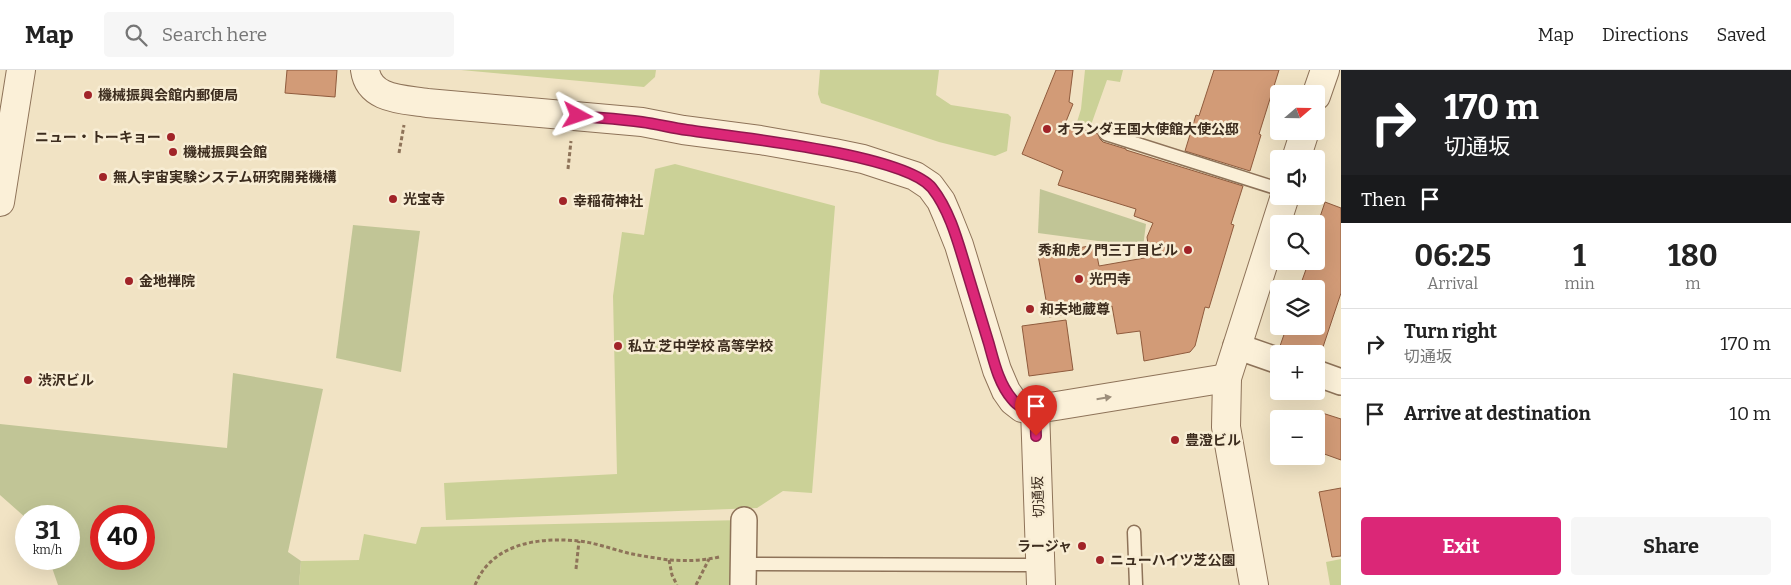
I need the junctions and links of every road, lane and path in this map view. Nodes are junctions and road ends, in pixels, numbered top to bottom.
1 (21, 70) edge
2 (365, 70) edge
3 (1324, 70) edge
4 (1319, 85) edge
5 (405, 117) dead end
6 (1106, 134) dead end
7 (571, 135) dead end
8 (399, 153) dead end
9 (568, 169) dead end
10 (1270, 186) edge
11 (0, 202) edge
12 (1281, 205) edge
13 (1236, 346) junction
14 (1270, 358) edge
15 (1325, 377) edge
16 (1227, 378) junction
17 (1341, 382) edge
18 (1046, 407) junction
19 (744, 520) dead end
20 (1134, 532) dead end
21 (579, 541) junction
22 (709, 559) junction
23 (669, 560) junction
24 (744, 567) edge
25 (576, 569) dead end
26 (1041, 575) edge
27 (475, 585) edge
28 (677, 585) edge
29 (696, 585) edge
30 (1136, 585) edge
31 (1254, 585) edge

1 - 11 street
2 - 18 street
3 - 4 street
5 - 8 path
6 - 10 lane
7 - 9 path
12 - 13 street
13 - 14 street
13 - 16 street
15 - 17 street
18 -> 16 street
16 - 31 street
18 - 26 street, 切通坂
19 - 24 street
20 - 30 lane
21 - 23 path
21 - 25 path
21 - 27 path
22 - 23 path
22 - 24 path
22 - 29 path
23 - 28 path
24 - 26 lane

